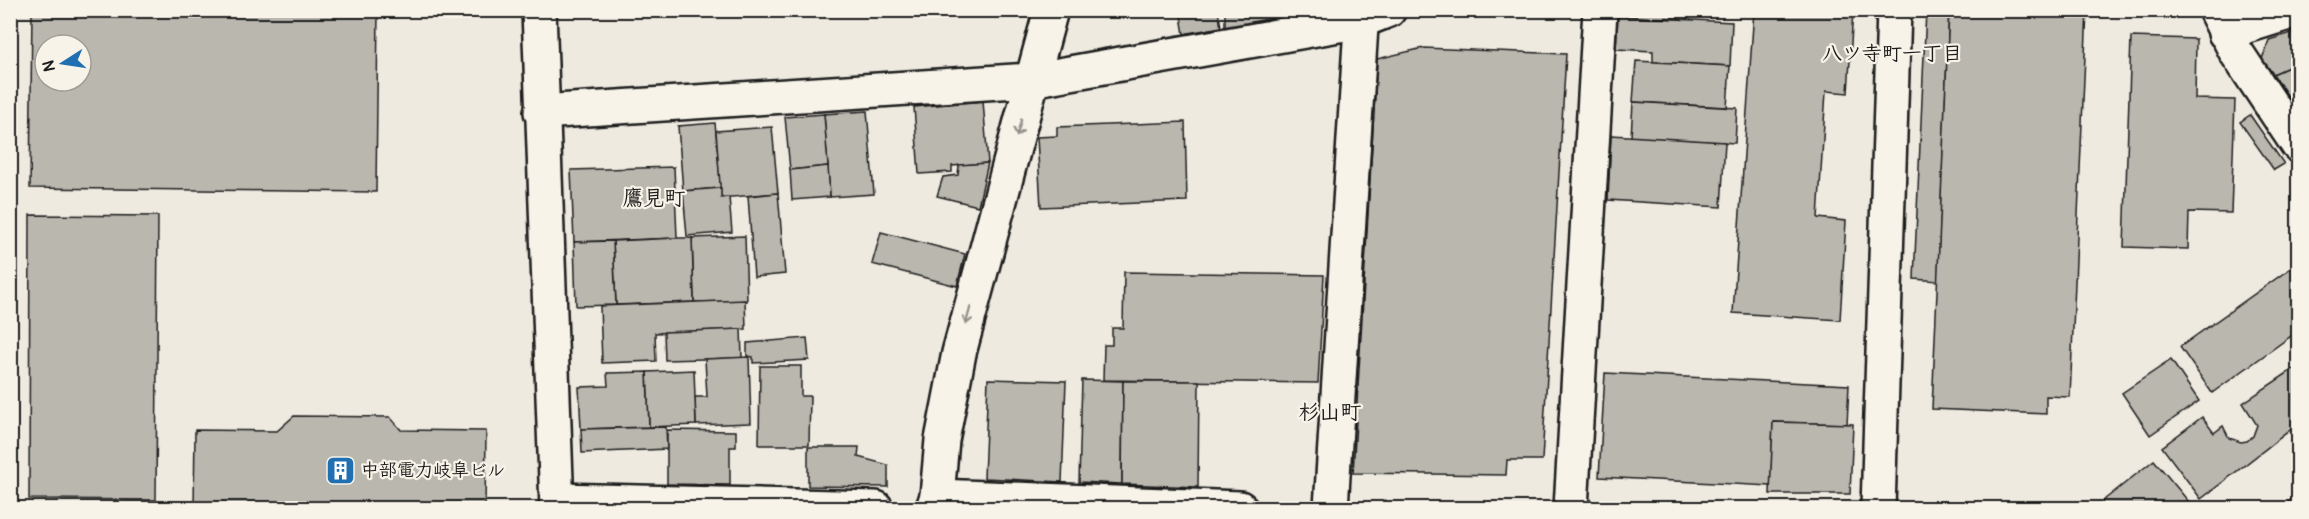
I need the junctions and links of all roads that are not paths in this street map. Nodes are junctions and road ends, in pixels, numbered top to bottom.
1 (539, 10) edge
2 (1052, 10) edge
3 (1600, 10) edge
4 (1894, 10) edge
5 (2298, 10) edge
6 (1371, 14) edge
7 (2220, 22) edge
8 (1031, 80) junction
9 (541, 112) junction
10 (2298, 145) edge
11 (935, 502) edge
12 (557, 504) edge
13 (876, 508) edge
14 (1240, 508) edge
15 (1331, 508) edge
16 (1571, 508) edge
17 (1878, 508) edge

1 - 9 street
2 - 8 street
3 - 16 street
4 - 17 street
5 - 7 street
6 - 8 street
6 - 15 street
7 - 10 street
8 - 9 street
8 -> 11 street
9 - 12 street
11 - 14 street
12 - 13 street

